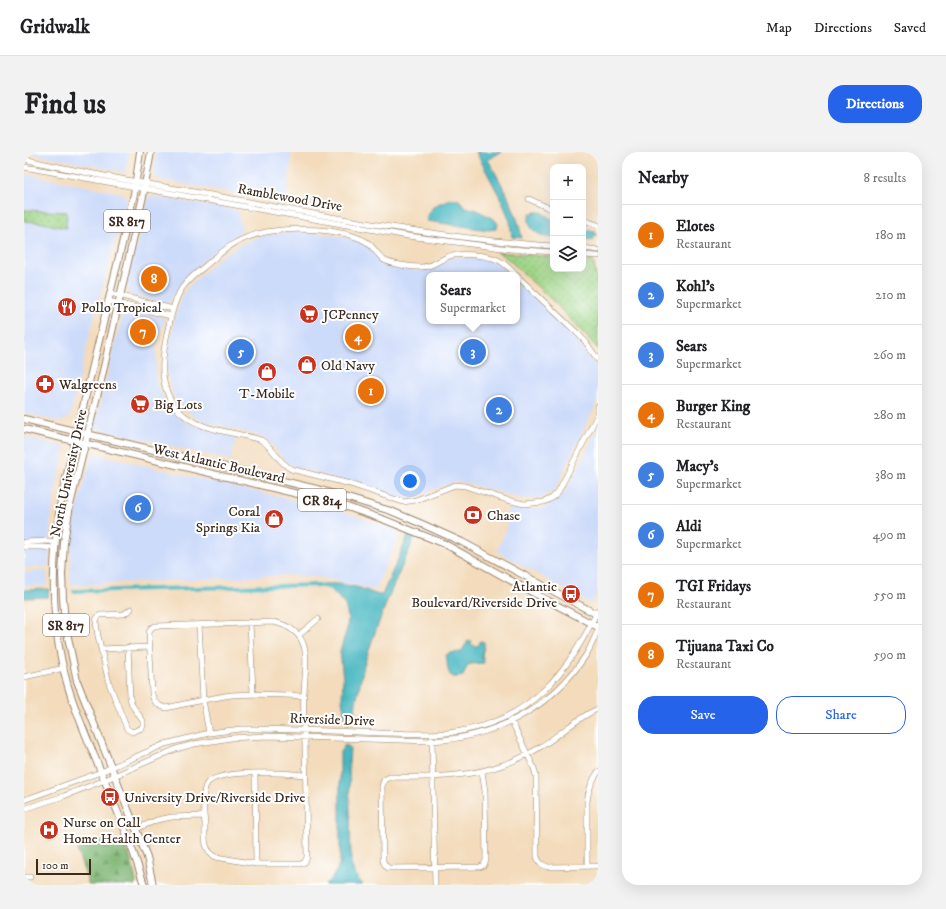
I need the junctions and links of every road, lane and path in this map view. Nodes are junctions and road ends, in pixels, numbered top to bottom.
1 (140, 152) edge
2 (151, 152) edge
3 (24, 159) edge
4 (24, 167) edge
5 (136, 184) junction
6 (145, 186) junction
7 (529, 199) dead end
8 (550, 209) edge
9 (586, 221) edge
10 (598, 225) edge
11 (550, 246) edge
12 (586, 248) edge
13 (598, 250) edge
14 (550, 252) edge
15 (586, 254) edge
16 (598, 256) edge
17 (513, 272) edge
18 (520, 278) edge
19 (110, 293) junction
20 (120, 296) junction
21 (108, 301) junction
22 (119, 303) junction
23 (173, 309) junction
24 (171, 316) junction
25 (598, 360) edge
26 (598, 406) edge
27 (598, 414) edge
28 (24, 419) edge
29 (24, 430) edge
30 (77, 431) junction
31 (87, 434) junction
32 (74, 442) junction
33 (85, 445) junction
34 (57, 525) junction
35 (24, 542) edge
36 (64, 542) junction
37 (55, 546) junction
38 (24, 547) edge
39 (63, 559) junction
40 (131, 609) dead end
41 (597, 613) edge
42 (318, 619) dead end
43 (250, 622) junction
44 (591, 624) junction
45 (199, 625) junction
46 (598, 629) edge
47 (299, 635) junction
48 (128, 647) junction
49 (149, 647) junction
50 (101, 649) junction
51 (64, 668) junction
52 (24, 677) edge
53 (77, 682) junction
54 (253, 694) junction
55 (304, 696) junction
56 (203, 700) junction
57 (598, 709) edge
58 (508, 715) junction
59 (512, 722) junction
60 (304, 730) junction
61 (209, 733) junction
62 (432, 734) junction
63 (304, 737) junction
64 (432, 741) junction
65 (528, 754) junction
66 (111, 767) junction
67 (101, 772) junction
68 (482, 772) junction
69 (598, 772) edge
70 (256, 773) junction
71 (114, 775) junction
72 (305, 775) junction
73 (434, 778) junction
74 (104, 780) junction
75 (24, 800) edge
76 (24, 809) edge
77 (204, 816) junction
78 (136, 829) junction
79 (256, 864) junction
80 (587, 866) junction
81 (598, 866) edge
82 (435, 869) junction
83 (24, 877) edge
84 (30, 877) dead end
85 (144, 885) edge
86 (153, 885) edge
87 (435, 885) edge

1 - 5 main road, North University Drive / SR 817
2 - 6 main road, North University Drive / SR 817
3 - 5 street, Ramblewood Drive
4 - 5 street, Ramblewood Drive
5 - 6 street, Ramblewood Drive
5 - 19 main road, North University Drive / SR 817
6 - 11 street, Ramblewood Drive
6 - 14 street, Ramblewood Drive
6 - 20 main road, North University Drive / SR 817
7 - 8 street
9 - 10 street
12 - 13 street
15 - 16 street
17 - 23 street
18 - 25 street
19 - 20 street
19 - 21 main road, North University Drive / SR 817
20 - 22 main road, North University Drive / SR 817
20 - 23 street
21 - 22 street
21 - 30 main road, North University Drive / SR 817
22 - 24 street
22 - 31 main road, North University Drive / SR 817
23 - 24 street
24 - 27 street
26 - 27 street
28 - 30 main road, West Atlantic Boulevard / CR 814
29 - 32 main road, West Atlantic Boulevard / CR 814
30 - 31 main road, West Atlantic Boulevard / CR 814
30 - 32 main road, North University Drive / SR 817
31 - 33 main road, North University Drive / SR 817
31 - 41 main road, West Atlantic Boulevard / CR 814
32 - 33 main road, West Atlantic Boulevard / CR 814
32 - 34 main road, North University Drive / SR 817
33 - 36 main road, North University Drive / SR 817
33 - 44 main road, West Atlantic Boulevard / CR 814
34 - 36 main road
34 - 37 main road, North University Drive / SR 817
35 - 37 street
36 - 39 main road, North University Drive / SR 817
37 - 38 street
37 - 39 main road
37 - 51 main road, North University Drive / SR 817
39 - 53 main road, North University Drive / SR 817
40 - 50 street
41 - 44 street, Riverside Drive
42 - 47 street
43 - 45 street
43 - 47 street
43 - 54 street
44 - 46 main road, West Atlantic Boulevard / CR 814
44 - 58 street, Riverside Drive
45 - 49 street
45 - 56 street
46 - 59 street, Riverside Drive
47 - 55 street
48 - 49 street
48 - 50 street
48 - 50 street
49 - 56 street
51 - 52 street
51 - 53 main road
51 - 67 main road, North University Drive / SR 817
53 - 66 main road, North University Drive / SR 817
54 - 55 street
54 - 56 street
55 - 60 street
56 - 61 street
57 - 65 street
58 - 59 street
58 - 62 street, Riverside Drive
59 - 64 street, Riverside Drive
59 - 65 street
60 - 61 street, Riverside Drive
60 - 62 street, Riverside Drive
60 - 63 street
61 - 66 street, Riverside Drive
62 - 64 street
63 - 64 street, Riverside Drive
63 - 71 street, Riverside Drive
63 - 72 street
64 - 73 street
65 - 68 street
65 - 80 street
66 - 67 street, Riverside Drive
66 - 71 main road, North University Drive / SR 817
67 - 74 main road, North University Drive / SR 817
67 - 75 street, Riverside Drive
68 - 73 street
68 - 82 street
69 - 80 street
70 - 72 street
70 - 77 street
70 - 79 street
71 - 74 street, Riverside Drive
71 - 78 main road, North University Drive / SR 817
72 - 79 street
73 - 82 street
73 - 82 street
74 - 76 street, Riverside Drive
74 - 85 main road, North University Drive / SR 817
77 - 78 street
77 - 79 street
78 - 86 main road, North University Drive / SR 817
80 - 81 street
82 - 87 street
83 - 84 street

